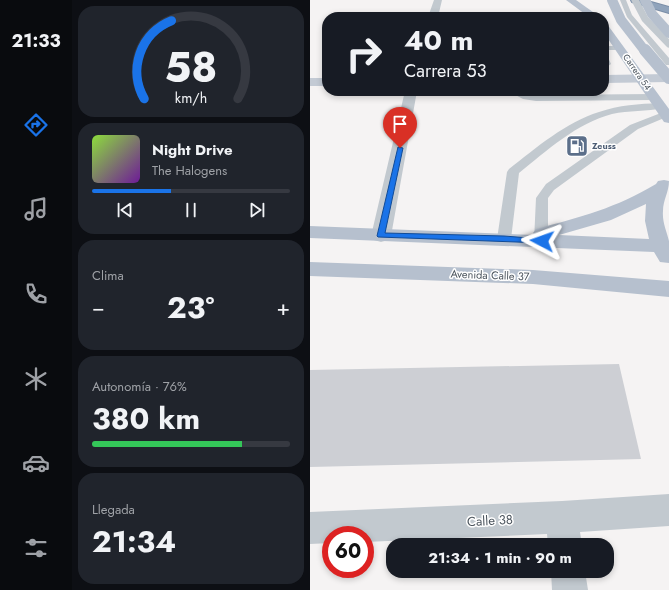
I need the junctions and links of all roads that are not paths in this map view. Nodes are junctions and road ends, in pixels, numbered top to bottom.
1 (438, 0) edge
2 (570, 0) edge
3 (612, 0) edge
4 (623, 0) edge
5 (635, 0) edge
6 (645, 0) edge
7 (659, 7) junction
8 (669, 10) edge
9 (434, 12) edge
10 (588, 12) edge
11 (669, 22) edge
12 (609, 33) edge
13 (669, 33) edge
14 (669, 44) edge
15 (609, 48) edge
16 (620, 48) junction
17 (629, 60) junction
18 (669, 63) edge
19 (669, 68) edge
20 (669, 78) edge
21 (642, 79) junction
22 (609, 80) edge
23 (310, 82) edge
24 (322, 82) edge
25 (410, 96) edge
26 (524, 96) edge
27 (662, 109) edge
28 (666, 184) edge
29 (310, 232) edge
30 (381, 236) junction
31 (542, 238) junction
32 (504, 239) junction
33 (666, 251) edge
34 (310, 269) edge
35 (669, 289) edge
36 (669, 510) edge
37 (310, 528) edge
38 (564, 531) edge
39 (569, 578) edge
40 (570, 590) edge

1 - 9 street
2 - 10 main road
3 - 20 main road, bridge
4 - 18 lane
5 - 7 highway
5 - 14 lane, bridge
6 - 13 main road, bridge
7 - 8 highway
7 - 11 highway
12 - 16 main road, Carrera 54
15 - 16 lane
16 - 17 main road, Carrera 54
17 - 19 main road
17 - 21 main road, Carrera 54
20 - 21 street
21 - 22 street
21 - 27 main road, Carrera 54
23 - 24 street
25 - 30 street
26 - 27 lane
27 - 31 lane
27 - 32 lane
28 - 31 main road
28 - 33 main road
29 - 30 main road
30 - 32 main road
31 - 32 main road
31 - 33 main road
34 - 35 main road, Avenida Calle 37
36 - 38 street, Calle 38
37 - 38 street, Calle 38
39 - 40 street

